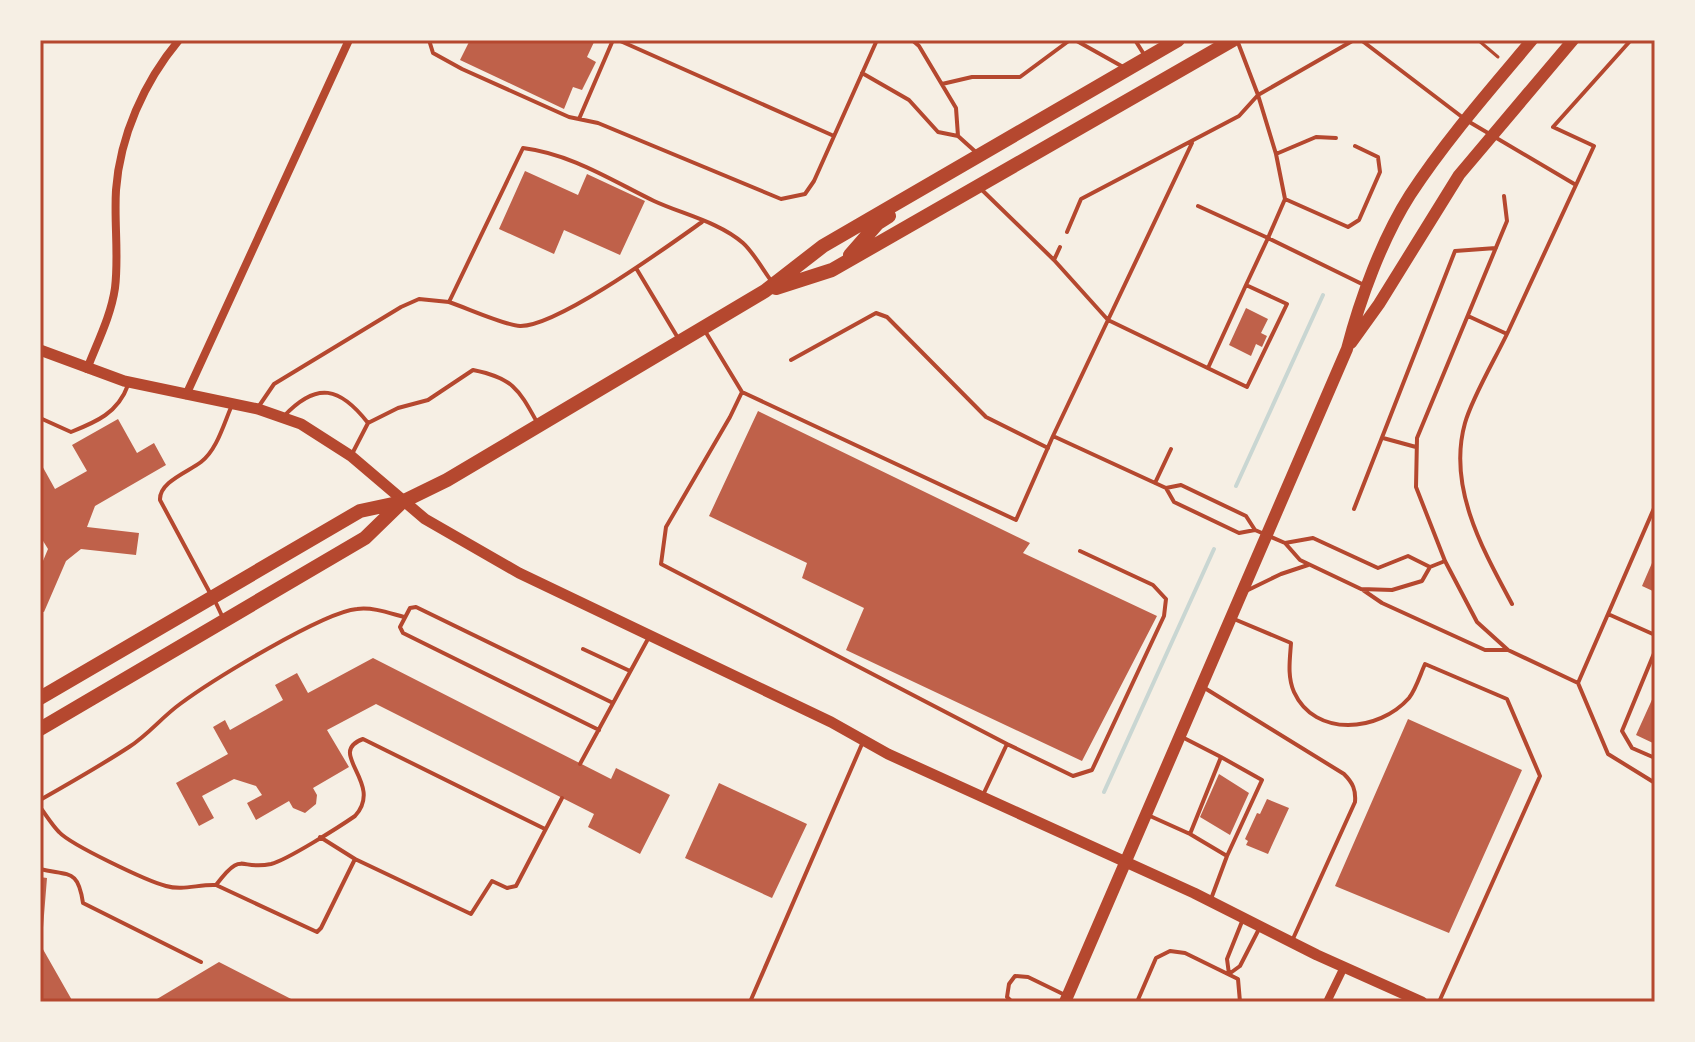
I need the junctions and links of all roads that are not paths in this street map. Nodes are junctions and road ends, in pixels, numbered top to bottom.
1 (179, 40) edge
2 (349, 40) edge
3 (429, 40) edge
4 (616, 40) edge
5 (877, 40) edge
6 (912, 40) edge
7 (1072, 40) edge
8 (1135, 40) edge
9 (1178, 40) edge
10 (1235, 40) edge
11 (1354, 40) edge
12 (1361, 40) edge
13 (1532, 40) edge
14 (1573, 40) edge
15 (1631, 40) edge
16 (1146, 58) junction
17 (1127, 69) junction
18 (862, 73) junction
19 (942, 84) junction
20 (1258, 95) junction
21 (578, 119) junction
22 (1466, 120) junction
23 (834, 136) junction
24 (958, 136) junction
25 (1491, 136) junction
26 (1336, 138) dead end
27 (1192, 143) junction
28 (1355, 146) dead end
29 (1276, 154) junction
30 (980, 155) junction
31 (1576, 185) junction
32 (978, 187) junction
33 (1504, 196) dead end
34 (1285, 199) junction
35 (1198, 206) dead end
36 (702, 222) junction
37 (1067, 232) dead end
38 (1268, 238) junction
39 (1060, 247) dead end
40 (1496, 248) junction
41 (1054, 260) junction
42 (842, 264) junction
43 (636, 268) junction
44 (1246, 285) junction
45 (1366, 286) junction
46 (769, 288) junction
47 (449, 302) junction
48 (1468, 316) junction
49 (1108, 320) junction
50 (703, 328) junction
51 (1507, 334) junction
52 (680, 342) junction
53 (1347, 349) junction
54 (40, 350) edge
55 (791, 360) dead end
56 (1208, 368) junction
57 (87, 369) junction
58 (129, 383) junction
59 (742, 392) junction
60 (186, 395) junction
61 (233, 403) junction
62 (258, 409) junction
63 (283, 417) junction
64 (40, 418) edge
65 (368, 423) junction
66 (540, 426) junction
67 (1053, 436) junction
68 (1383, 438) junction
69 (1416, 447) junction
70 (1048, 448) junction
71 (1171, 449) dead end
72 (351, 456) junction
73 (1155, 483) junction
74 (1166, 488) junction
75 (402, 502) junction
76 (1655, 506) edge
77 (1354, 509) dead end
78 (1261, 532) junction
79 (1285, 543) junction
80 (1080, 551) dead end
81 (1445, 561) junction
82 (1309, 564) junction
83 (1430, 567) junction
84 (1361, 589) junction
85 (1240, 594) junction
86 (213, 597) junction
87 (1512, 604) dead end
88 (1608, 614) junction
89 (404, 617) junction
90 (1231, 617) junction
91 (225, 621) junction
92 (650, 635) junction
93 (1655, 635) edge
94 (583, 649) dead end
95 (1508, 650) junction
96 (1655, 651) edge
97 (630, 671) junction
98 (1578, 683) junction
99 (1201, 686) junction
100 (40, 698) edge
101 (613, 703) junction
102 (40, 729) edge
103 (599, 730) junction
104 (1180, 736) junction
105 (863, 740) junction
106 (1007, 744) junction
107 (1221, 757) junction
108 (1655, 758) edge
109 (580, 764) dead end
110 (1655, 783) edge
111 (982, 797) junction
112 (562, 798) dead end
113 (40, 800) edge
114 (40, 807) edge
115 (1146, 814) junction
116 (545, 829) junction
117 (1190, 834) junction
118 (320, 837) junction
119 (1227, 856) junction
120 (355, 859) junction
121 (1126, 861) junction
122 (40, 869) edge
123 (216, 885) junction
124 (1210, 900) junction
125 (1244, 917) junction
126 (1261, 925) junction
127 (1292, 941) junction
128 (201, 962) dead end
129 (1344, 967) junction
130 (1229, 974) junction
131 (1066, 999) edge
132 (750, 1002) edge
133 (1012, 1002) edge
134 (1137, 1002) edge
135 (1240, 1002) edge
136 (1327, 1002) edge
137 (1422, 1002) edge
138 (1439, 1002) edge

1 - 57 street
2 - 60 street
3 - 21 lane
4 - 21 lane
4 - 23 lane
5 - 18 lane
6 - 19 lane
7 - 17 lane
7 - 19 lane
8 - 16 lane
9 - 16 main road
10 - 20 lane
10 - 32 main road
11 - 20 lane
12 - 22 lane
13 - 22 main road
14 - 25 main road
15 - 31 lane
16 - 17 main road
17 - 30 main road
18 - 23 lane
18 - 24 lane
19 - 24 lane
20 - 27 lane
20 - 29 lane
21 - 23 lane
22 - 25 lane
22 - 45 main road
24 - 30 lane
25 - 31 lane
25 - 53 main road
26 - 29 lane
27 - 37 lane
27 - 49 lane
28 - 34 lane
29 - 34 lane
30 - 42 main road
30 - 46 main road
31 - 51 lane
32 - 41 lane
32 - 42 main road
33 - 40 lane
34 - 38 lane
35 - 38 lane
36 - 43 lane
36 - 46 lane
36 - 47 lane
38 - 44 lane
38 - 45 lane
39 - 41 lane
40 - 48 lane
40 - 68 lane
41 - 49 lane
42 - 46 main road
43 - 47 lane
43 - 52 lane
44 - 56 lane
44 - 56 lane
45 - 53 main road
46 - 50 main road
47 - 62 lane
48 - 51 lane
48 - 69 lane
49 - 56 lane
49 - 67 lane
50 - 52 main road
50 - 59 lane
51 - 87 lane
52 - 66 main road
53 - 78 main road
54 - 57 street
55 - 70 lane
57 - 58 street
58 - 60 street
58 - 64 lane
59 - 70 lane
59 - 106 lane
60 - 61 street
61 - 62 street
61 - 86 lane
62 - 63 street
63 - 65 lane
63 - 72 street
65 - 66 lane
65 - 72 lane
66 - 75 main road
67 - 70 lane
67 - 73 lane
68 - 69 lane
68 - 77 lane
69 - 81 lane
71 - 73 lane
72 - 75 street
73 - 74 lane
74 - 78 lane
74 - 78 lane
75 - 86 main road
75 - 91 main road
75 - 92 street
76 - 88 lane
78 - 79 lane
78 - 85 main road
79 - 82 lane
79 - 83 lane
80 - 106 lane
81 - 83 lane
81 - 95 lane
82 - 84 lane
82 - 85 lane
83 - 84 lane
84 - 95 lane
85 - 90 main road
86 - 91 lane
86 - 100 main road
88 - 93 lane
88 - 98 lane
89 - 101 lane
89 - 103 lane
89 - 113 lane
90 - 99 main road
90 - 138 lane
91 - 102 main road
92 - 97 lane
92 - 105 street
94 - 97 lane
95 - 98 lane
96 - 108 lane
97 - 101 lane
98 - 110 lane
99 - 104 main road
99 - 127 lane
101 - 103 lane
103 - 109 lane
104 - 107 lane
104 - 115 main road
105 - 111 street
105 - 132 lane
106 - 111 lane
107 - 117 lane
107 - 119 lane
111 - 121 street
112 - 116 lane
114 - 123 lane
115 - 117 lane
115 - 121 main road
116 - 118 lane
116 - 120 lane
117 - 119 lane
118 - 120 lane
118 - 123 lane
119 - 124 lane
120 - 123 lane
121 - 124 street
121 - 131 main road
122 - 128 lane
124 - 125 street
125 - 126 street
125 - 130 lane
126 - 127 street
126 - 130 lane
127 - 129 street
129 - 136 street
129 - 137 street
130 - 134 lane
130 - 135 lane
131 - 133 lane

